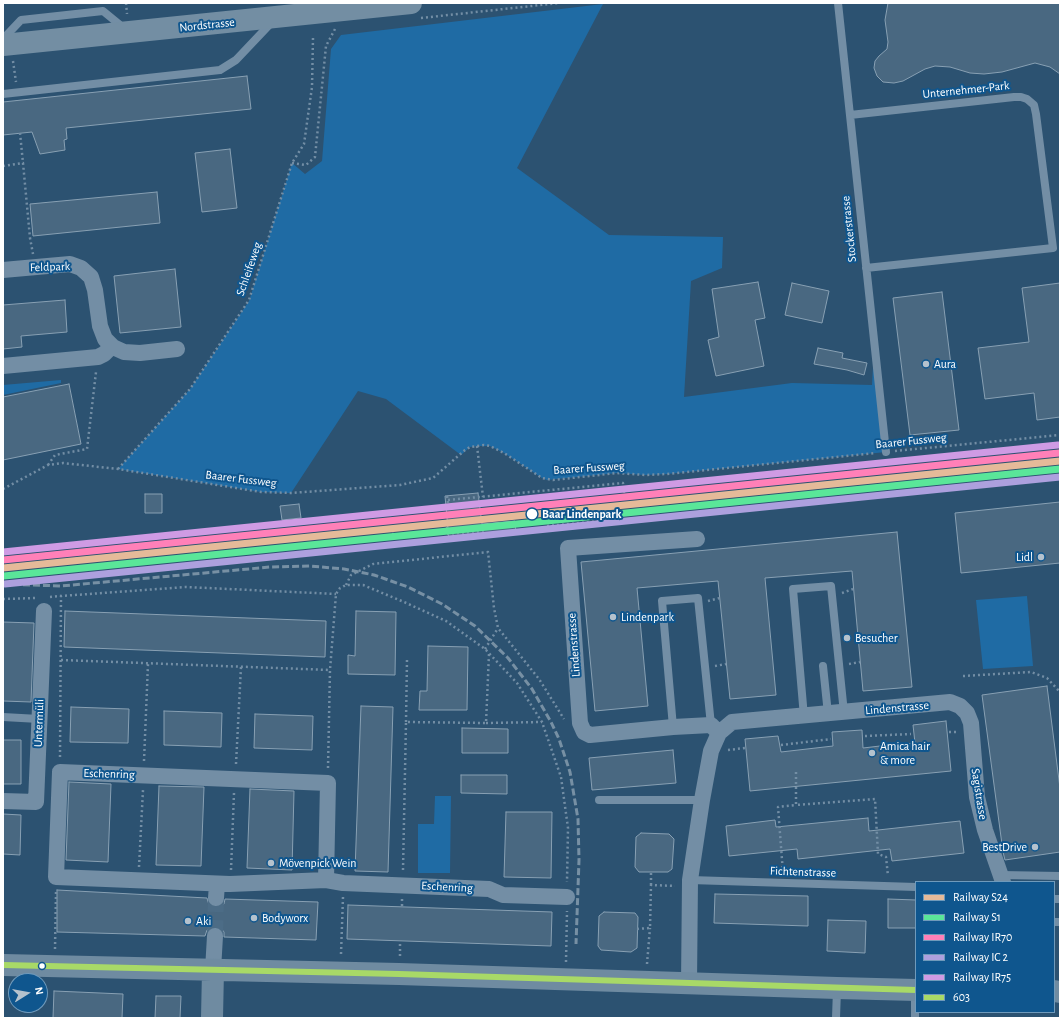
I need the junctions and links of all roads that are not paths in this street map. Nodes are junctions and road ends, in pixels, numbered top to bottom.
1 (838, 3) edge
2 (416, 11) edge
3 (277, 18) junction
4 (6, 43) edge
5 (3, 94) edge
6 (850, 115) junction
7 (1057, 248) edge
8 (866, 268) junction
9 (3, 270) edge
10 (112, 346) junction
11 (177, 349) dead end
12 (3, 366) edge
13 (886, 452) road end
14 (697, 539) dead end
15 (43, 602) road end
16 (823, 666) dead end
17 (960, 706) joint
18 (844, 713) junction
19 (828, 714) junction
20 (804, 716) junction
21 (3, 717) edge
22 (39, 718) junction
23 (673, 727) junction
24 (715, 729) junction
25 (599, 800) dead end
26 (702, 800) junction
27 (3, 801) edge
28 (1060, 876) edge
29 (1002, 878) edge
30 (326, 880) junction
31 (690, 884) junction
32 (915, 888) edge
33 (567, 897) road end
34 (215, 936) tunnel mouth
35 (3, 965) edge
36 (214, 970) junction
37 (689, 984) junction
38 (837, 988) junction
39 (915, 990) edge
40 (212, 1018) edge
41 (836, 1018) edge

1 - 6 lane, Stockerstrasse
2 - 3 main road, Nordstrasse
3 - 4 main road, Nordstrasse
3 - 5 lane
6 - 7 lane, Unternehmer-Park
6 - 8 lane, Stockerstrasse
7 - 8 lane, Unternehmer-Park
8 - 13 lane, Stockerstrasse
9 - 10 street, Feldpark
10 - 11 street
10 - 12 street
14 - 23 street, Lindenstrasse
15 - 22 street, Untermüli
16 - 19 lane
17 - 18 street, Lindenstrasse
17 - 29 street, Sagistrasse
18 - 19 street, Lindenstrasse
18 - 20 lane
19 - 20 street, Lindenstrasse
20 - 24 street, Lindenstrasse
21 - 22 lane
22 - 27 street, Untermüli
23 - 24 street
23 - 24 lane
24 - 26 street, Lindenstrasse
25 - 26 lane
26 - 31 street, Lindenstrasse
28 - 29 lane
30 - 30 street, Eschenring
30 - 33 street, Eschenring
31 - 32 lane, Fichtenstrasse
31 - 37 street, Lindenstrasse
34 - 36 street
35 - 36 main road
36 - 37 main road
36 - 40 main road
37 - 38 main road
38 - 39 main road
38 - 41 lane

